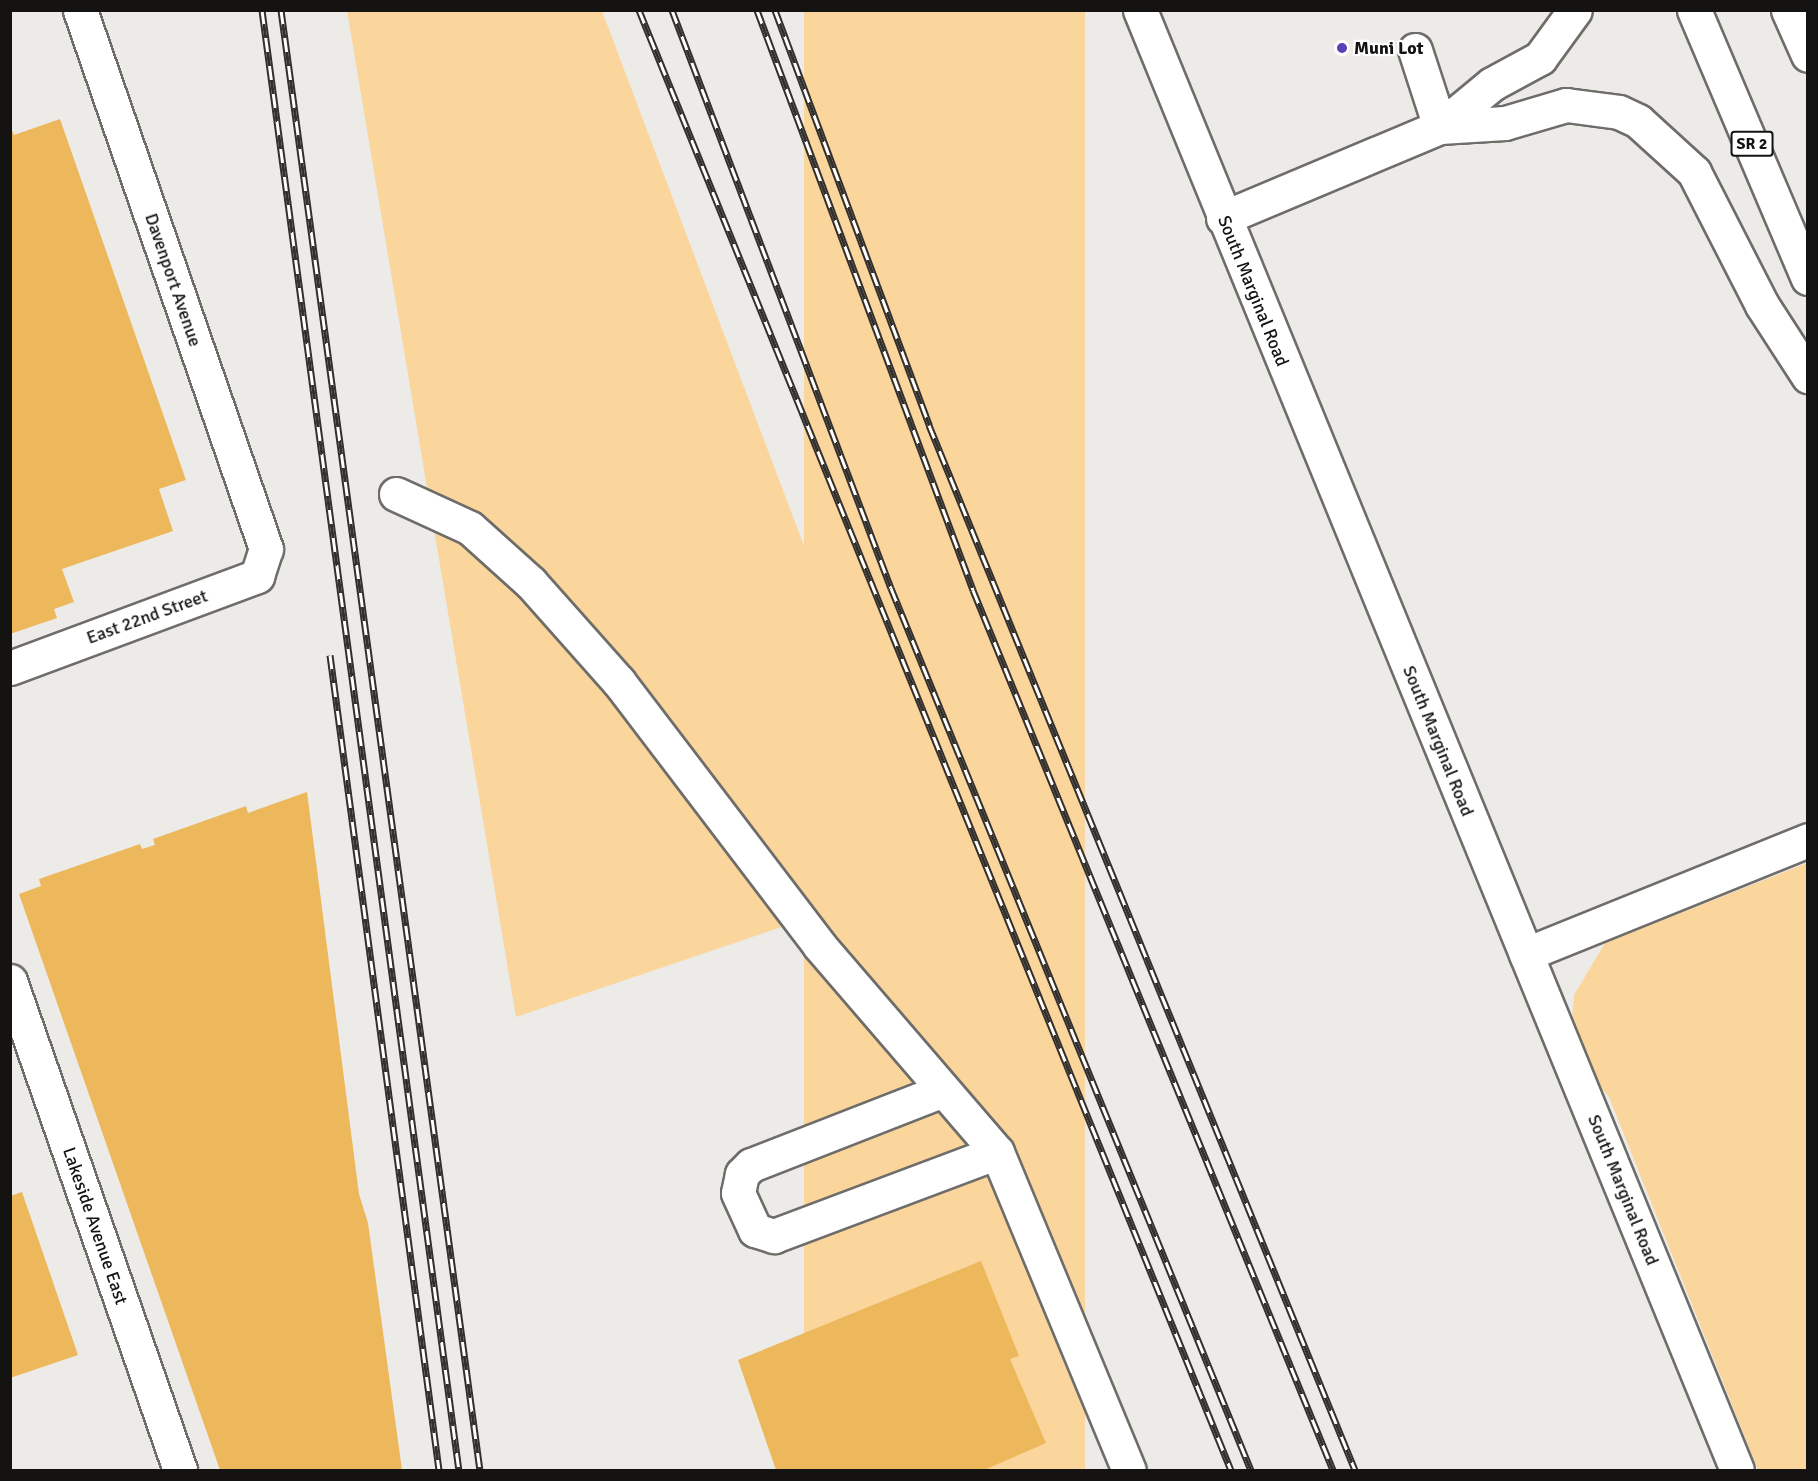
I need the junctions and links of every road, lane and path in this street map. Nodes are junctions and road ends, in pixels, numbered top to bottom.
1 (80, 10) edge
2 (1140, 10) edge
3 (1575, 10) edge
4 (1694, 10) edge
5 (1788, 10) edge
6 (1415, 50) dead end
7 (1808, 56) edge
8 (1440, 127) junction
9 (1223, 218) junction
10 (1808, 278) edge
11 (1808, 376) edge
12 (396, 494) dead end
13 (266, 549) joint
14 (10, 668) edge
15 (1808, 840) edge
16 (1526, 954) junction
17 (14, 1000) edge
18 (941, 1091) junction
19 (997, 1152) junction
20 (180, 1470) edge
21 (1129, 1470) edge
22 (1737, 1470) edge

1 - 13 main road, Davenport Avenue
2 - 9 main road, South Marginal Road
3 - 8 main road
4 - 10 main road, SR 2
5 - 7 main road
6 - 8 main road
8 - 9 main road
8 - 11 main road
9 - 16 main road, South Marginal Road
12 - 18 main road
13 - 14 main road, East 22nd Street
15 - 16 main road
16 - 22 main road, South Marginal Road
17 - 20 main road, Lakeside Avenue East
18 - 19 main road
18 - 19 main road
19 - 21 main road

